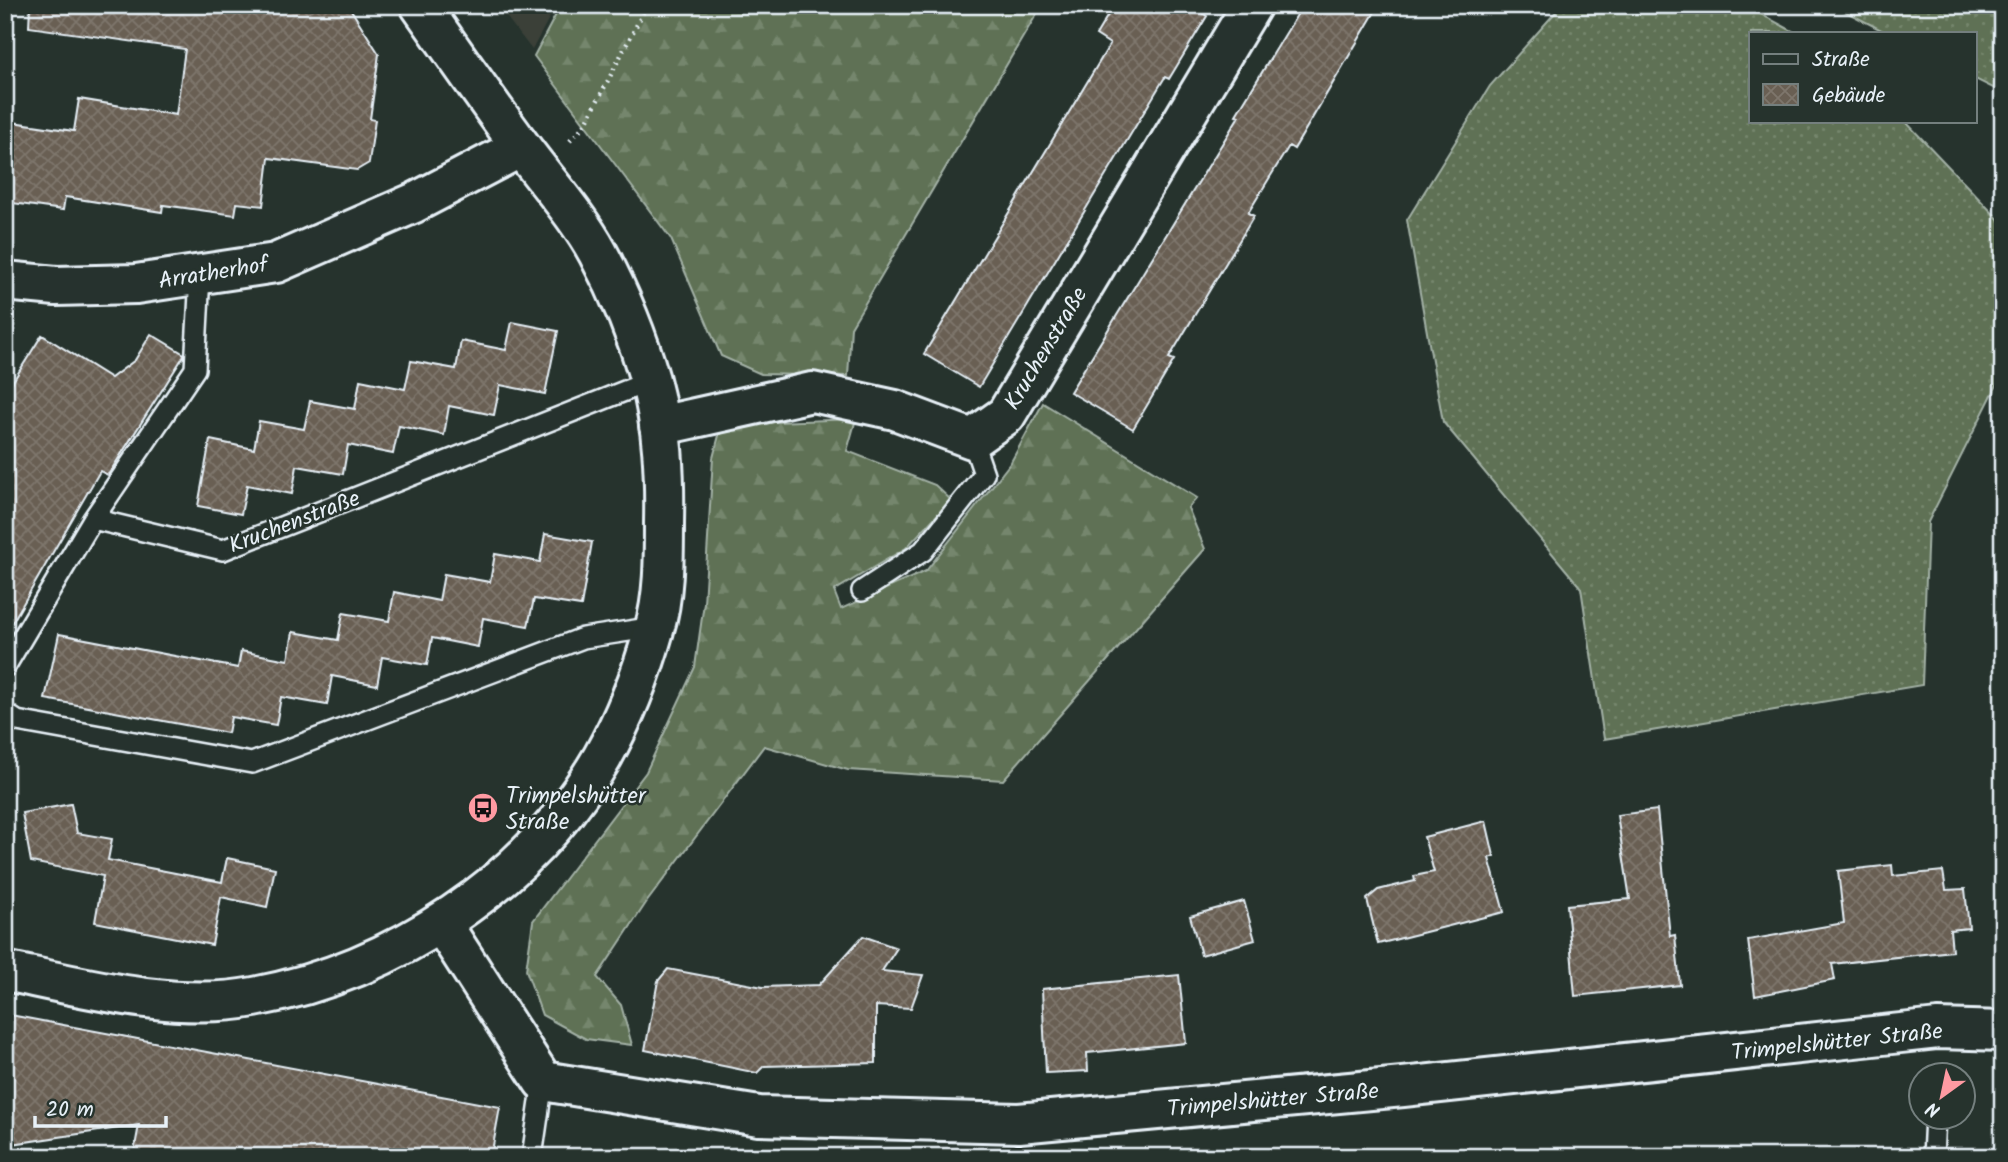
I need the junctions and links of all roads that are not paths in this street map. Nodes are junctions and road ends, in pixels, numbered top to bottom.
1 (420, 5) edge
2 (1252, 5) edge
3 (531, 160) junction
4 (201, 274) junction
5 (5, 281) edge
6 (650, 381) junction
7 (659, 426) junction
8 (972, 439) junction
9 (93, 519) junction
10 (862, 591) dead end
11 (655, 627) junction
12 (5, 667) edge
13 (5, 713) edge
14 (442, 924) junction
15 (5, 971) edge
16 (2003, 1031) edge
17 (543, 1081) junction
18 (1934, 1130) edge
19 (532, 1157) edge
20 (1933, 1157) edge

1 - 3 street
2 - 8 street, Kruchenstraße
3 - 4 street, Arratherhof
3 - 6 street
4 - 5 street, Arratherhof
4 - 9 lane
6 - 7 street
6 - 9 lane, Kruchenstraße
7 - 8 street
7 - 11 street
8 - 10 lane
9 - 12 lane
11 - 13 lane
11 - 14 street
14 - 15 street
14 - 17 street
16 - 17 street, Trimpelshütter Straße
17 - 19 lane
18 - 20 lane

